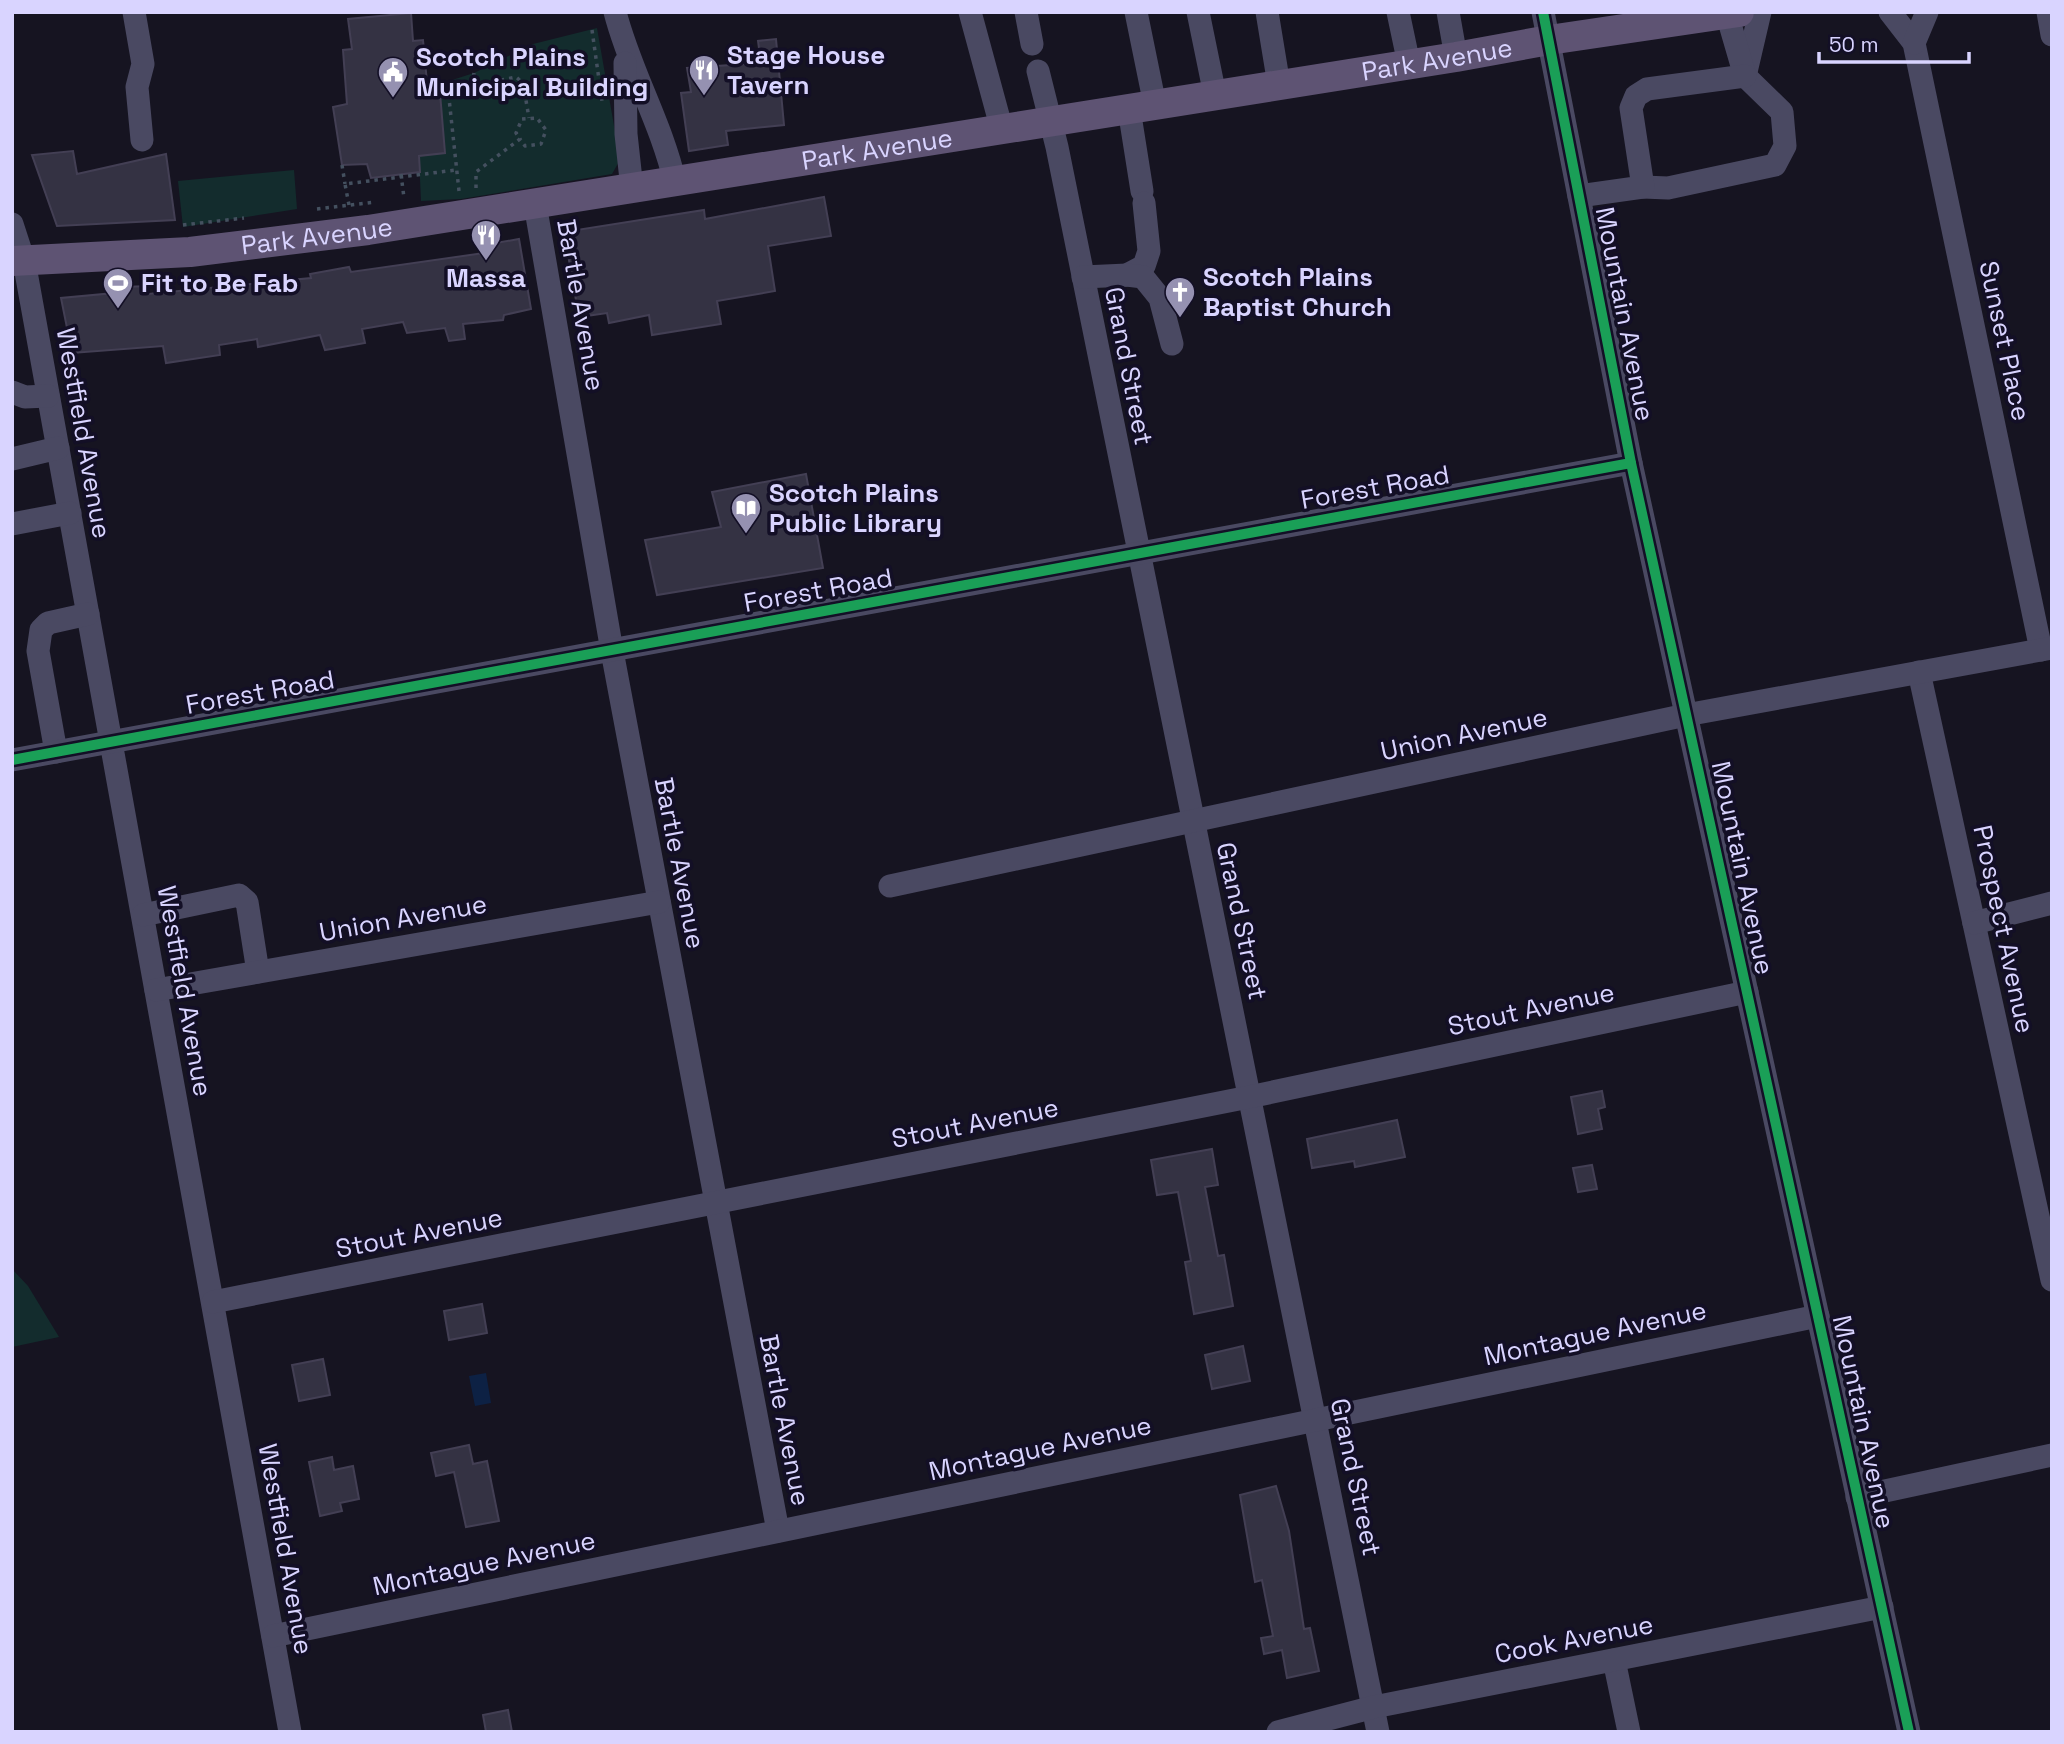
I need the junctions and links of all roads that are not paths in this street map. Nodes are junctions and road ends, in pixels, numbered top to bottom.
1 (134, 12) edge
2 (615, 12) edge
3 (970, 12) edge
4 (1026, 12) edge
5 (1136, 12) edge
6 (1198, 12) edge
7 (1267, 12) edge
8 (1398, 12) edge
9 (1447, 12) edge
10 (1760, 12) edge
11 (1890, 12) edge
12 (1927, 12) edge
13 (2048, 12) edge
14 (1733, 13) edge
15 (1668, 19) edge
16 (1546, 26) edge
17 (2052, 35) edge
18 (1914, 43) junction
19 (1032, 44) dead end
20 (625, 53) junction
21 (1456, 57) junction
22 (1409, 64) junction
23 (1038, 72) dead end
24 (1745, 76) junction
25 (1279, 85) junction
26 (1214, 95) junction
27 (1142, 107) junction
28 (1051, 122) junction
29 (1002, 130) junction
30 (142, 140) dead end
31 (675, 183) junction
32 (1643, 187) junction
33 (632, 189) junction
34 (1579, 196) junction
35 (536, 204) junction
36 (12, 225) edge
37 (18, 261) edge
38 (1127, 275) junction
39 (1083, 277) junction
40 (1172, 344) dead end
41 (12, 392) edge
42 (48, 396) junction
43 (58, 448) junction
44 (12, 459) edge
45 (1631, 463) junction
46 (70, 513) junction
47 (12, 524) edge
48 (1139, 554) junction
49 (88, 614) junction
50 (2046, 649) edge
51 (612, 651) junction
52 (1919, 672) junction
53 (1686, 715) junction
54 (111, 742) junction
55 (56, 752) junction
56 (12, 760) edge
57 (1193, 821) junction
58 (890, 886) dead end
59 (659, 902) junction
60 (2052, 903) edge
61 (143, 915) junction
62 (1974, 923) junction
63 (258, 972) junction
64 (156, 990) junction
65 (1747, 992) junction
66 (1250, 1097) junction
67 (716, 1203) junction
68 (2052, 1280) edge
69 (213, 1302) junction
70 (1818, 1315) junction
71 (1315, 1419) junction
72 (2052, 1455) edge
73 (1857, 1496) junction
74 (778, 1531) junction
75 (1882, 1607) junction
76 (273, 1636) junction
77 (1614, 1660) junction
78 (1374, 1707) junction
79 (290, 1732) edge
80 (1278, 1732) edge
81 (1378, 1732) edge
82 (1629, 1732) edge
83 (1909, 1732) edge

1 - 30 street
2 - 20 street
3 - 29 street
4 - 19 street
5 - 27 street
6 - 26 street
7 - 25 street
8 - 22 street
9 - 21 street
10 - 24 street
11 - 18 street, Sunset Place
12 - 18 street
13 - 17 street
14 - 15 main road, Park Avenue
14 - 24 street
15 - 16 main road, Park Avenue
16 - 21 main road, Park Avenue
16 - 34 street, Mountain Avenue
18 - 50 street, Sunset Place
20 - 31 street
20 - 33 street
21 - 22 main road, Park Avenue
22 - 25 main road, Park Avenue
23 - 28 street, Grand Street
24 - 32 street
24 - 32 street
25 - 26 main road, Park Avenue
26 - 27 main road, Park Avenue
27 - 28 main road, Park Avenue
27 - 38 street
28 - 29 main road, Park Avenue
28 - 39 street, Grand Street
29 - 31 main road, Park Avenue
31 - 33 main road, Park Avenue
32 - 34 street
33 - 35 main road, Park Avenue
34 - 45 street, Mountain Avenue
35 - 37 main road, Park Avenue
35 - 51 street, Bartle Avenue
36 - 37 street, Westfield Avenue
37 - 42 street, Westfield Avenue
38 - 39 street
38 - 40 street
39 - 48 street, Grand Street
41 - 42 street
42 - 43 street, Westfield Avenue
43 - 44 street
43 - 46 street, Westfield Avenue
45 - 48 street, Forest Road
45 - 53 street, Mountain Avenue
46 - 47 street
46 - 49 street, Westfield Avenue
48 - 51 street, Forest Road
48 - 57 street, Grand Street
49 - 54 street, Westfield Avenue
49 - 55 street
50 - 52 street, Union Avenue
51 - 54 street, Forest Road
51 - 59 street, Bartle Avenue
52 - 53 street, Union Avenue
52 - 62 street, Prospect Avenue
53 - 57 street, Union Avenue
53 - 65 street, Mountain Avenue
54 - 55 street, Forest Road
54 - 61 street, Westfield Avenue
55 - 56 street, Forest Road
57 - 58 street, Union Avenue
57 - 66 street, Grand Street
59 - 63 street, Union Avenue
59 - 67 street, Bartle Avenue
60 - 62 street
61 - 63 street
61 - 64 street, Westfield Avenue
62 - 68 street, Prospect Avenue
63 - 64 street, Union Avenue
64 - 69 street, Westfield Avenue
65 - 66 street, Stout Avenue
65 - 70 street, Mountain Avenue
66 - 67 street, Stout Avenue
66 - 71 street, Grand Street
67 - 69 street, Stout Avenue
67 - 74 street, Bartle Avenue
69 - 76 street, Westfield Avenue
70 - 71 street, Montague Avenue
70 - 73 street, Mountain Avenue
71 - 74 street, Montague Avenue
71 - 78 street, Grand Street
72 - 73 street
73 - 75 street, Mountain Avenue
74 - 76 street, Montague Avenue
75 - 77 street, Cook Avenue
75 - 83 street, Mountain Avenue
76 - 79 street, Westfield Avenue
77 - 78 street, Cook Avenue
77 - 82 street
78 - 80 street, Cook Avenue
78 - 81 street, Grand Street

